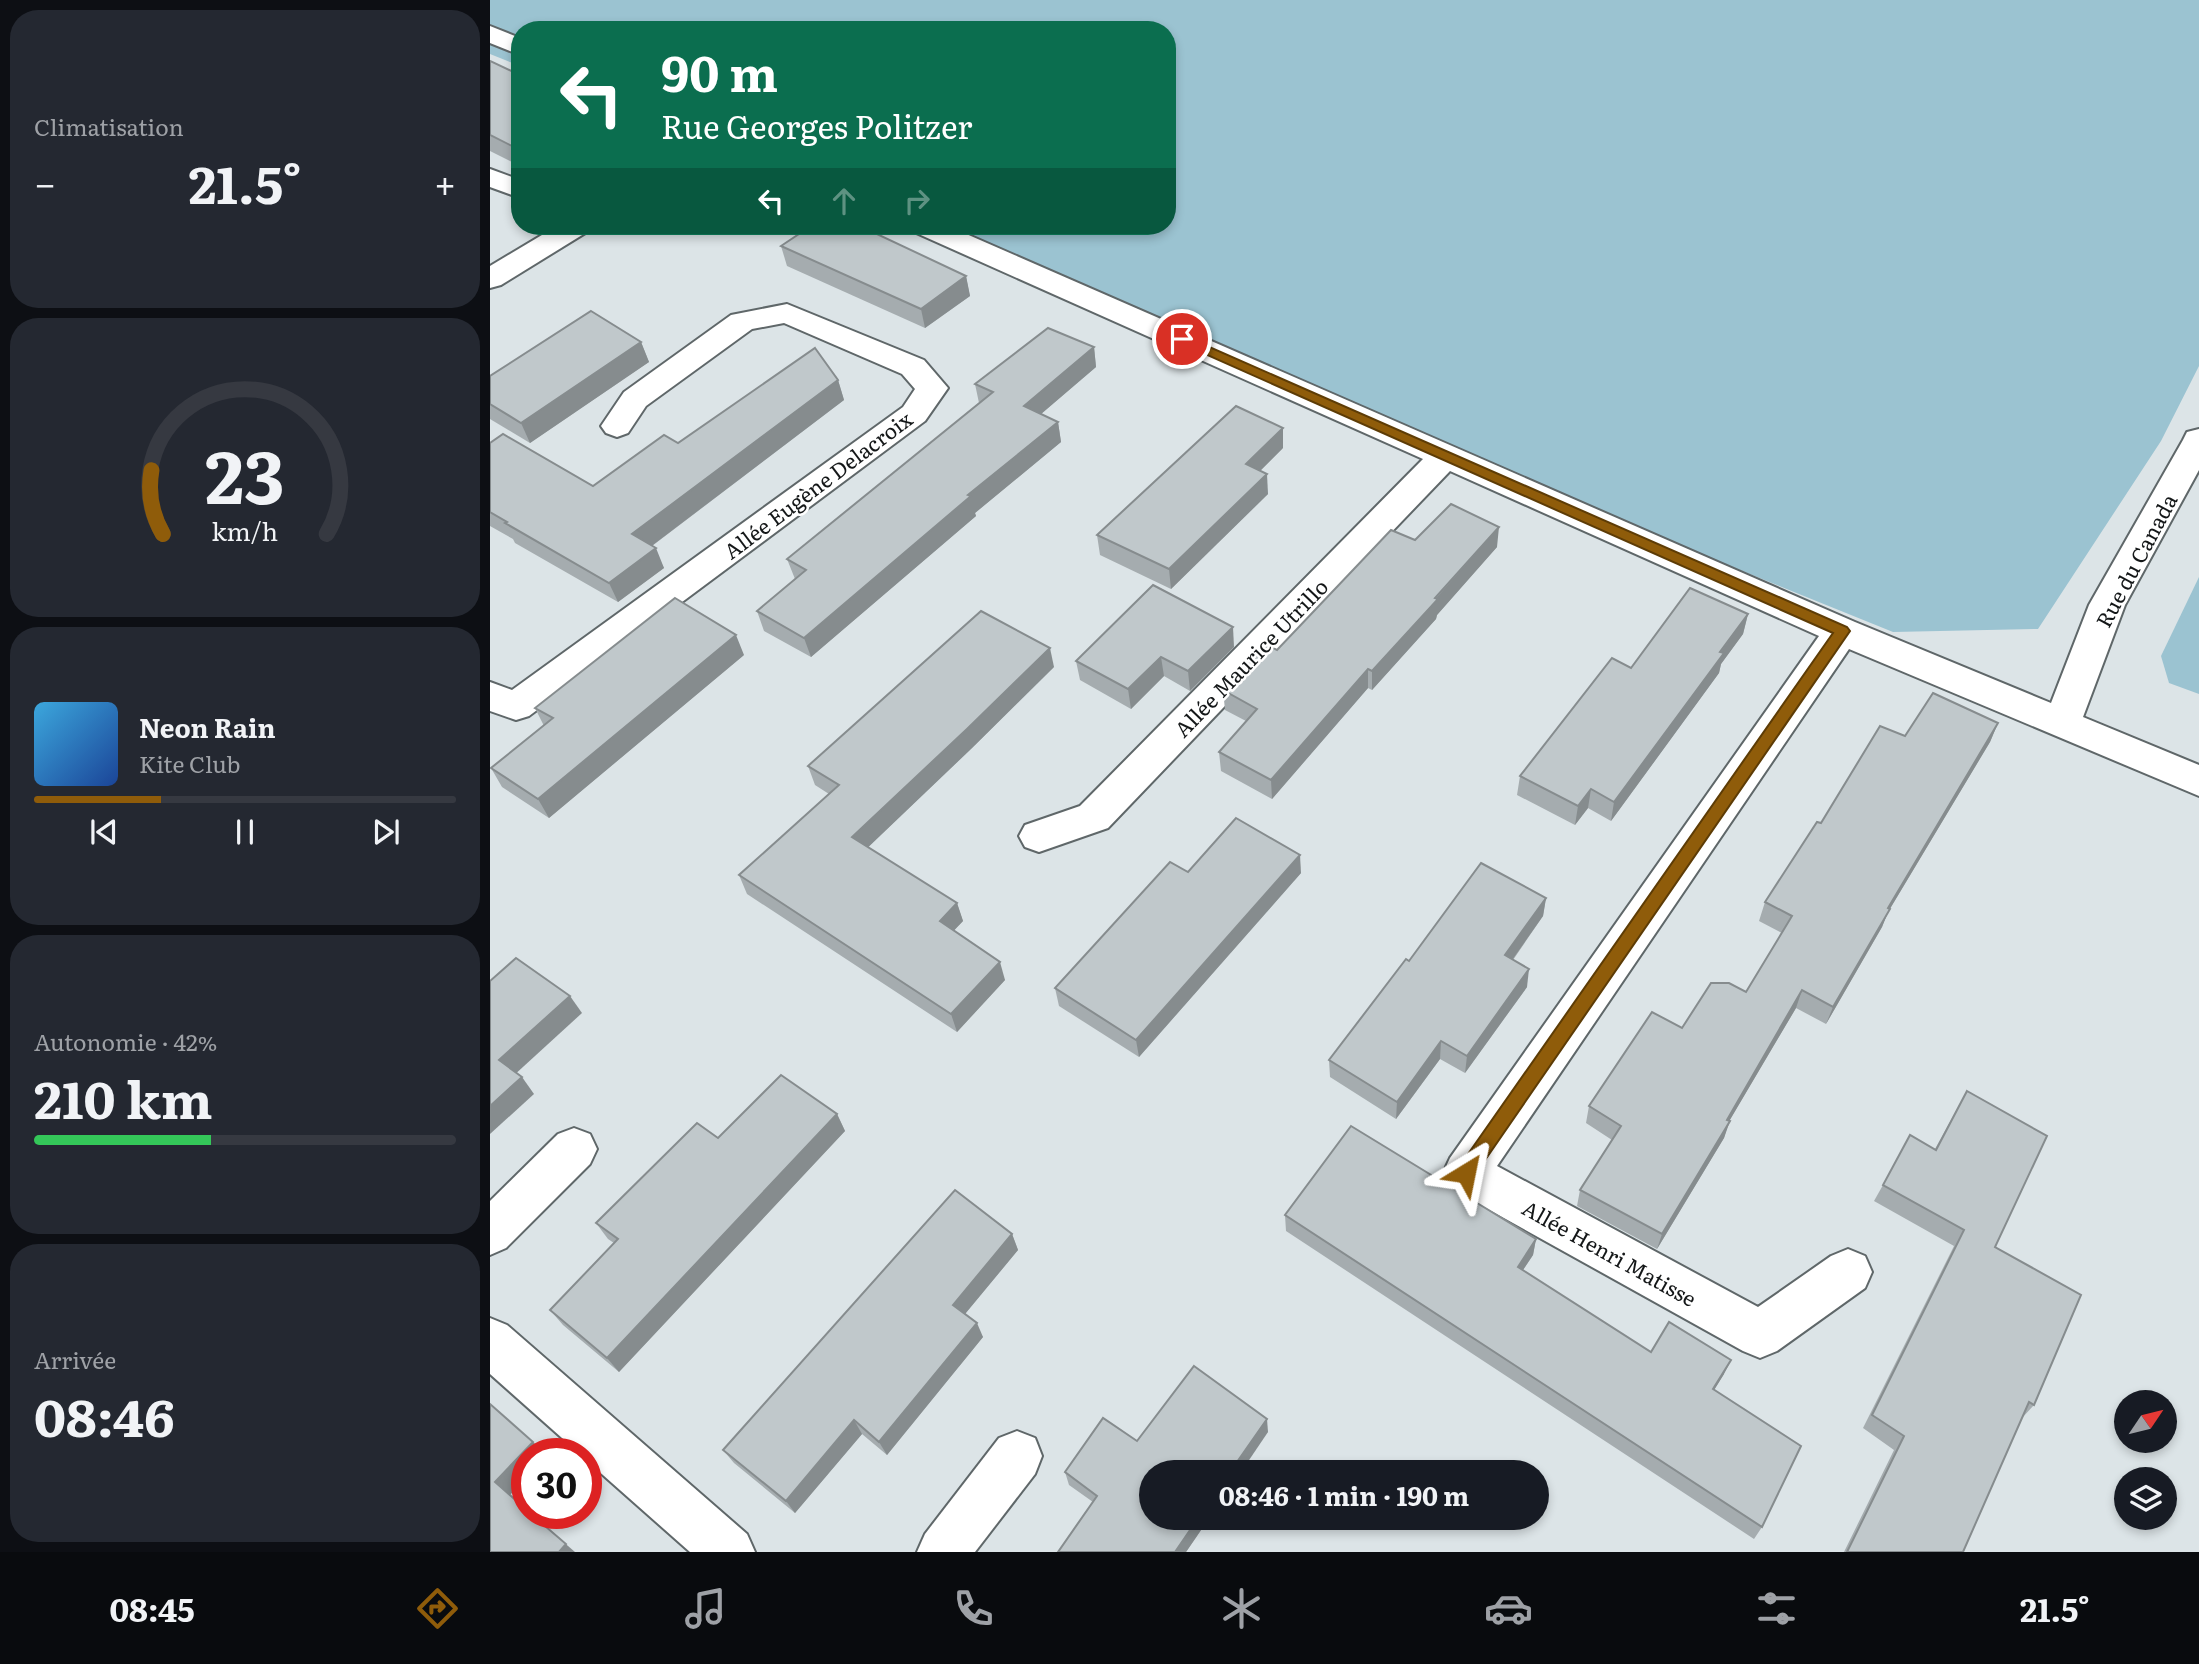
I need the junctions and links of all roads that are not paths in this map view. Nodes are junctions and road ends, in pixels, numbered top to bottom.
1 (490, 34) edge
2 (511, 43) edge
3 (490, 177) edge
4 (511, 186) edge
5 (562, 235) edge
6 (945, 235) edge
7 (490, 279) edge
8 (617, 426) dead end
9 (2199, 440) edge
10 (1446, 456) junction
11 (1842, 631) junction
12 (490, 696) edge
13 (2062, 723) junction
14 (2199, 781) edge
15 (1039, 836) dead end
16 (573, 1149) dead end
17 (490, 1233) edge
18 (1847, 1272) dead end
19 (490, 1342) edge
20 (1017, 1456) dead end
21 (729, 1552) edge
22 (943, 1552) edge

1 - 2 street
3 - 4 street
5 - 7 street
6 - 10 street
8 - 12 street, Allée Eugène Delacroix
9 - 13 street, Rue du Canada
10 - 11 street
10 - 15 street, Allée Maurice Utrillo
11 - 13 street
11 - 18 street, Allée Henri Matisse
13 - 14 street
16 - 17 street
19 - 21 street
20 - 22 street

